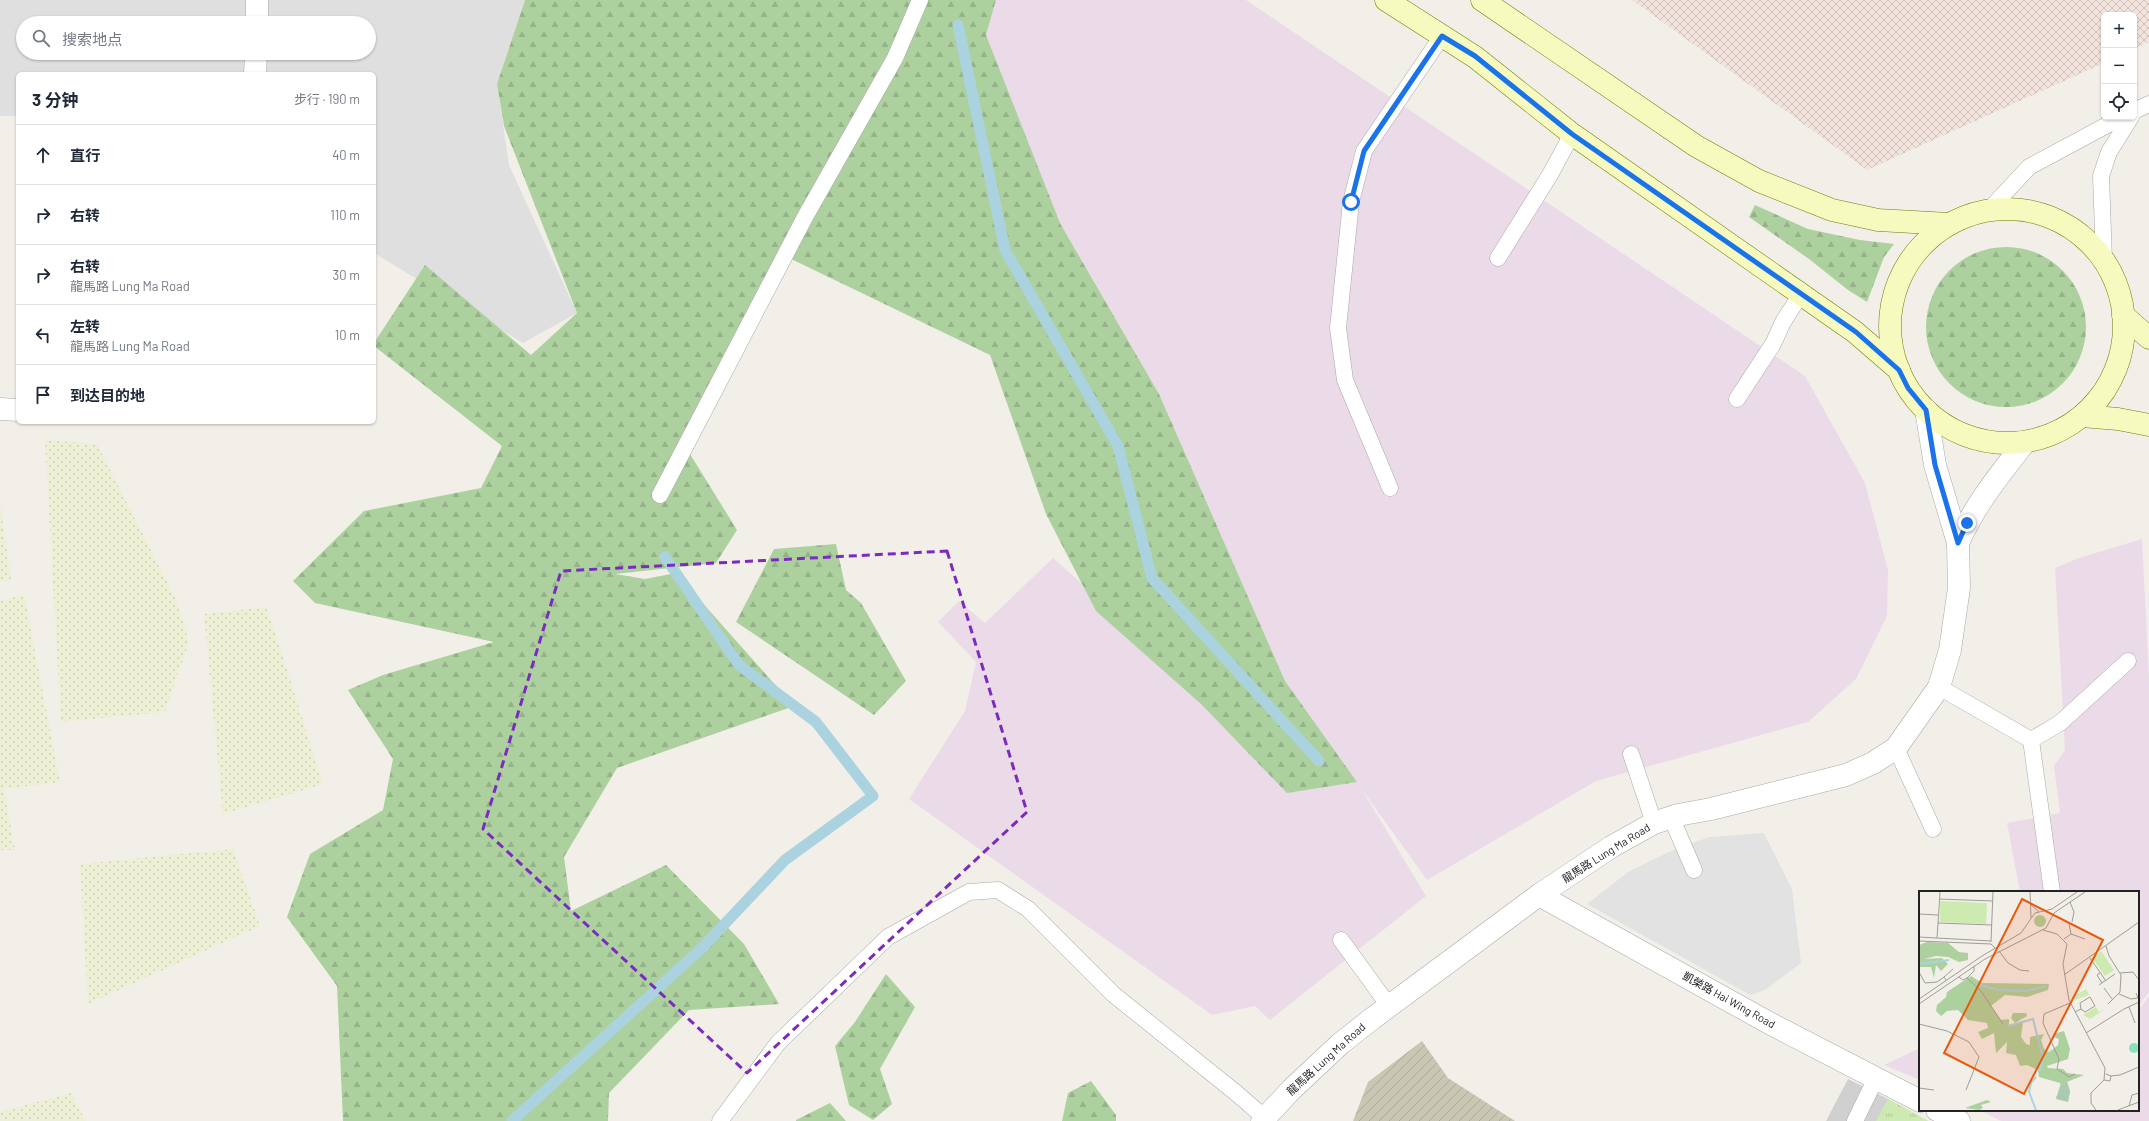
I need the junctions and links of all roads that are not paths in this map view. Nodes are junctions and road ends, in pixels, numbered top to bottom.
1 (258, 0) edge
2 (920, 0) edge
3 (1386, 0) edge
4 (1482, 0) edge
5 (257, 16) edge
6 (1442, 36) junction
7 (256, 60) edge
8 (255, 72) edge
9 (2149, 104) edge
10 (2137, 110) edge
11 (2116, 120) edge
12 (2129, 120) edge
13 (1572, 134) junction
14 (1989, 210) junction
15 (1948, 224) junction
16 (1498, 258) dead end
17 (2104, 262) junction
18 (1802, 294) junction
19 (2123, 315) junction
20 (2149, 338) edge
21 (1899, 370) junction
22 (1737, 399) dead end
23 (0, 409) edge
24 (16, 410) edge
25 (1926, 410) junction
26 (2082, 416) junction
27 (2149, 425) edge
28 (2025, 442) junction
29 (1390, 488) dead end
30 (660, 495) dead end
31 (1958, 543) junction
32 (2128, 661) dead end
33 (1939, 687) junction
34 (2031, 740) junction
35 (1896, 748) junction
36 (1631, 754) dead end
37 (1662, 820) junction
38 (1933, 830) dead end
39 (1694, 870) dead end
40 (2052, 891) edge
41 (1539, 895) junction
42 (1341, 940) dead end
43 (1389, 1006) junction
44 (1876, 1078) junction
45 (1919, 1100) edge
46 (1940, 1111) edge
47 (1264, 1120) edge
48 (720, 1121) edge
49 (1855, 1121) edge
50 (1958, 1121) edge

1 - 5 street
2 - 30 lane
3 - 6 main road
4 - 15 main road
6 - 13 main road
6 - 29 lane
7 - 8 street
9 - 10 lane
11 - 14 lane
12 - 17 lane
13 - 16 lane
13 - 18 main road
14 - 15 main road
14 - 17 main road
15 - 21 main road
17 - 19 main road
18 - 21 main road
18 - 22 lane
19 - 20 main road
19 - 26 main road
21 - 25 main road
23 - 24 street
25 - 28 main road
25 - 31 street, 龍馬路 Lung Ma Road
26 - 27 main road
26 - 28 main road
28 - 31 street, 龍馬路 Lung Ma Road
31 - 33 street, 龍馬路 Lung Ma Road
32 - 34 lane
33 - 34 lane
33 - 35 street, 龍馬路 Lung Ma Road
34 - 40 lane
35 - 37 street, 龍馬路 Lung Ma Road
35 - 38 lane
36 - 37 lane
37 - 39 lane
37 - 41 street, 龍馬路 Lung Ma Road
41 - 43 street, 龍馬路 Lung Ma Road
41 - 44 street, 凱榮路 Hai Wing Road
42 - 43 lane
43 - 47 street, 龍馬路 Lung Ma Road
44 - 45 street, 凱榮路 Hai Wing Road
44 - 49 lane
46 - 50 street
47 - 48 lane

